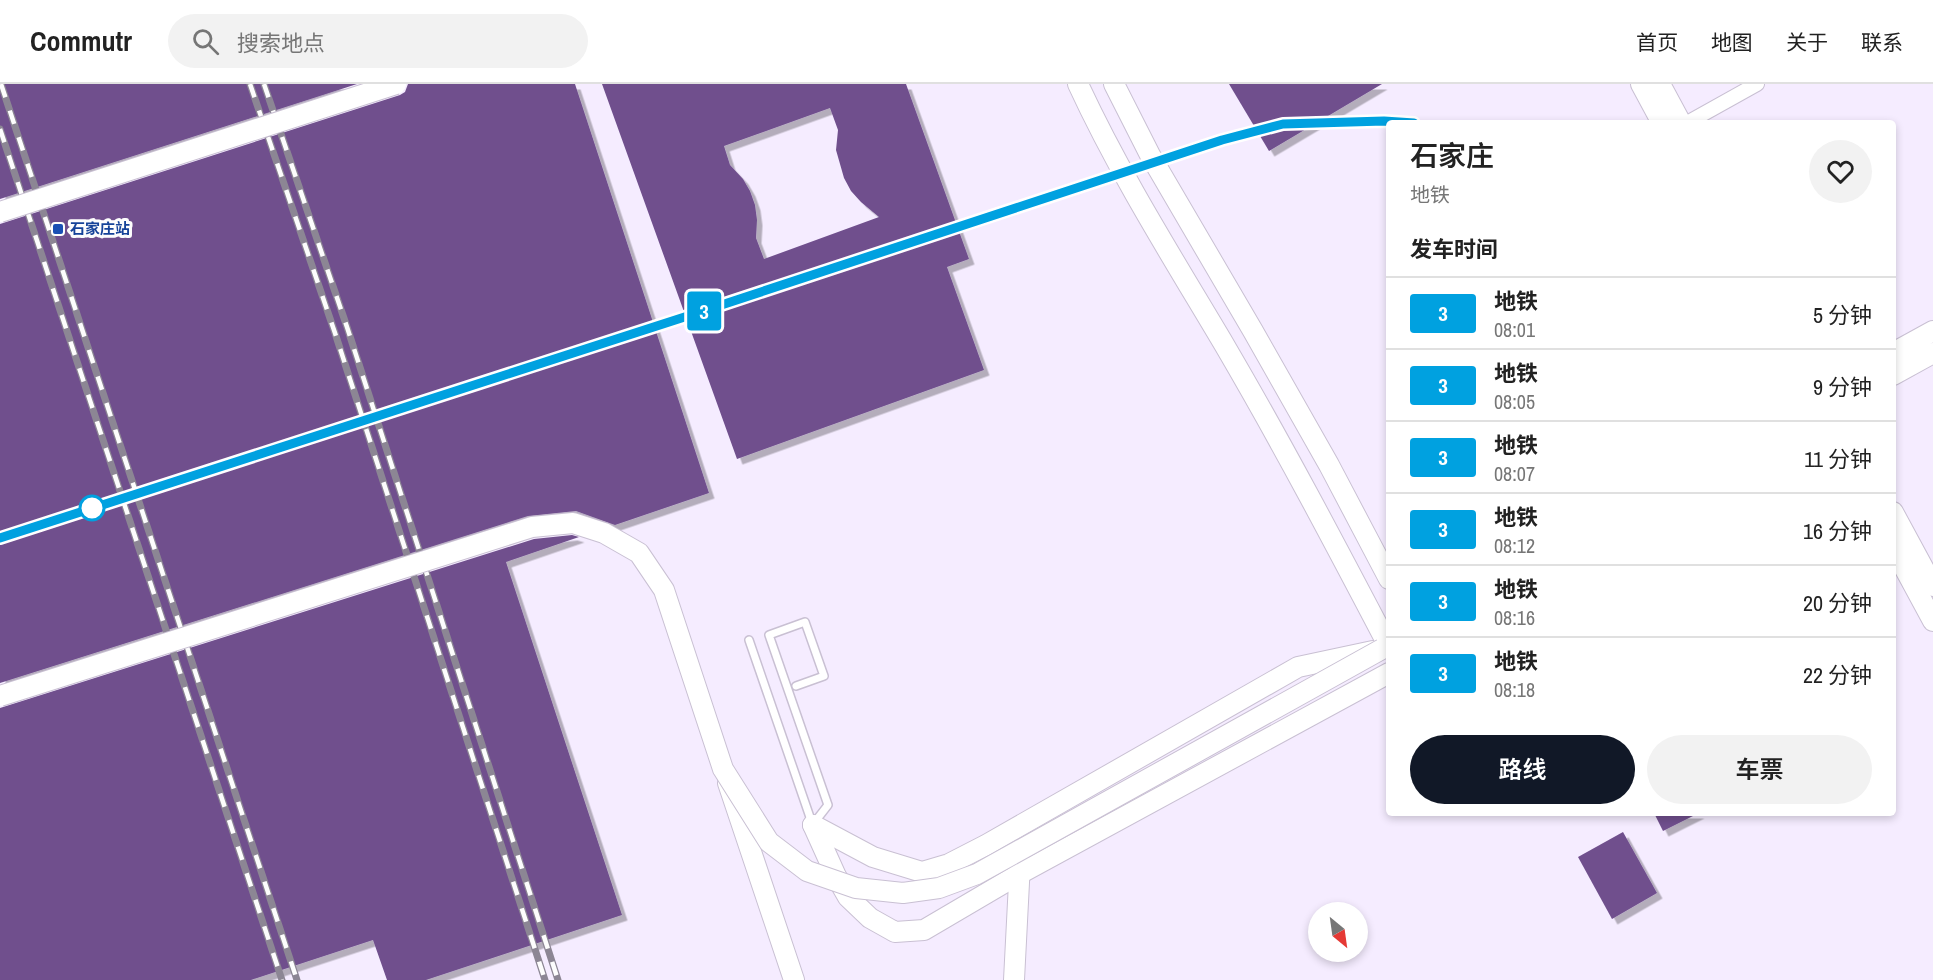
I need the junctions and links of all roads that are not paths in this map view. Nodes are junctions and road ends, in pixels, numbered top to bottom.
1 (396, 84) edge
2 (1078, 84) edge
3 (1114, 84) edge
4 (1641, 84) edge
5 (1660, 84) edge
6 (1757, 84) edge
7 (1660, 120) edge
8 (1679, 120) edge
9 (1692, 120) edge
10 (0, 213) edge
11 (1933, 331) edge
12 (1896, 351) edge
13 (1933, 353) edge
14 (1896, 373) edge
15 (1896, 518) edge
16 (1896, 553) edge
17 (1386, 573) edge
18 (1933, 586) edge
19 (1933, 621) edge
20 (749, 640) dead end
21 (1386, 644) edge
22 (1386, 646) edge
23 (1386, 647) edge
24 (1386, 675) edge
25 (796, 686) dead end
26 (0, 696) edge
27 (723, 769) junction
28 (813, 825) junction
29 (1018, 827) junction
30 (1021, 873) junction
31 (794, 980) edge
32 (1014, 980) edge

1 - 10 main road, bridge
2 - 21 main road
3 - 17 main road
4 - 7 main road
5 - 8 main road
6 - 9 street
11 - 12 main road
13 - 14 main road
15 - 18 main road
16 - 19 main road
20 - 28 lane
22 - 29 main road
23 - 27 main road, bridge
24 - 30 main road
25 - 28 lane
26 - 27 main road, bridge
27 - 31 main road, bridge
28 - 29 main road
28 - 30 main road
29 - 30 main road
30 - 32 main road

